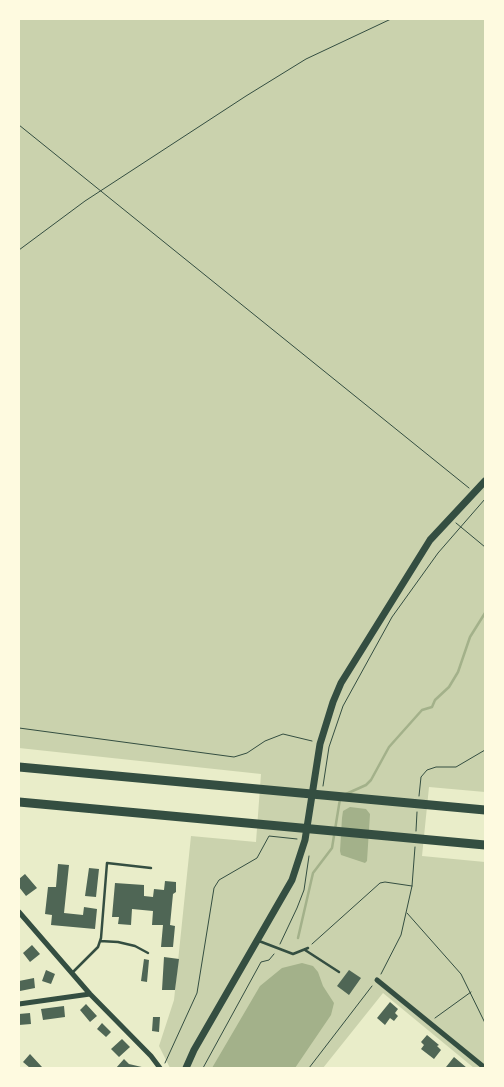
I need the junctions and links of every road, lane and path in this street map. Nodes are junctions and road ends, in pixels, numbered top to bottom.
1 (391, 19) edge
2 (19, 125) edge
3 (100, 191) junction
4 (19, 250) edge
5 (485, 481) edge
6 (474, 492) junction
7 (485, 499) edge
8 (449, 517) junction
9 (460, 526) junction
10 (485, 547) edge
11 (19, 728) edge
12 (320, 744) junction
13 (19, 767) edge
14 (322, 788) dead end
15 (19, 802) edge
16 (485, 810) edge
17 (305, 840) junction
18 (485, 845) edge
19 (309, 851) dead end
20 (151, 868) dead end
21 (19, 912) edge
22 (406, 913) junction
23 (258, 940) junction
24 (100, 941) junction
25 (308, 948) joint
26 (277, 949) junction
27 (304, 950) junction
28 (148, 953) dead end
29 (339, 972) dead end
30 (72, 974) junction
31 (377, 980) junction
32 (471, 992) junction
33 (90, 994) junction
34 (19, 1004) edge
35 (430, 1022) junction
36 (485, 1023) edge
37 (161, 1068) edge
38 (186, 1068) edge
39 (203, 1068) edge
40 (309, 1068) edge
41 (485, 1068) edge

1 - 3 path
2 - 3 path
3 - 4 path
3 - 6 path
5 - 6 main road
6 - 8 main road
7 - 9 path
8 - 9 path
8 - 12 main road
9 - 10 path
9 - 14 path
11 - 12 path
12 - 17 main road
13 - 16 highway
15 - 18 highway
17 - 23 main road
17 - 37 path
19 - 26 path
20 - 24 lane
21 - 30 street
22 - 25 path
22 - 31 path
22 - 32 path
23 - 26 lane
23 - 38 main road
24 - 28 lane
24 - 30 lane
25 - 27 lane
26 - 27 lane
26 - 39 path
27 - 29 lane
30 - 33 street
31 - 35 street
31 - 40 path
32 - 35 path
32 - 36 path
33 - 34 street
33 - 37 street
35 - 41 street

